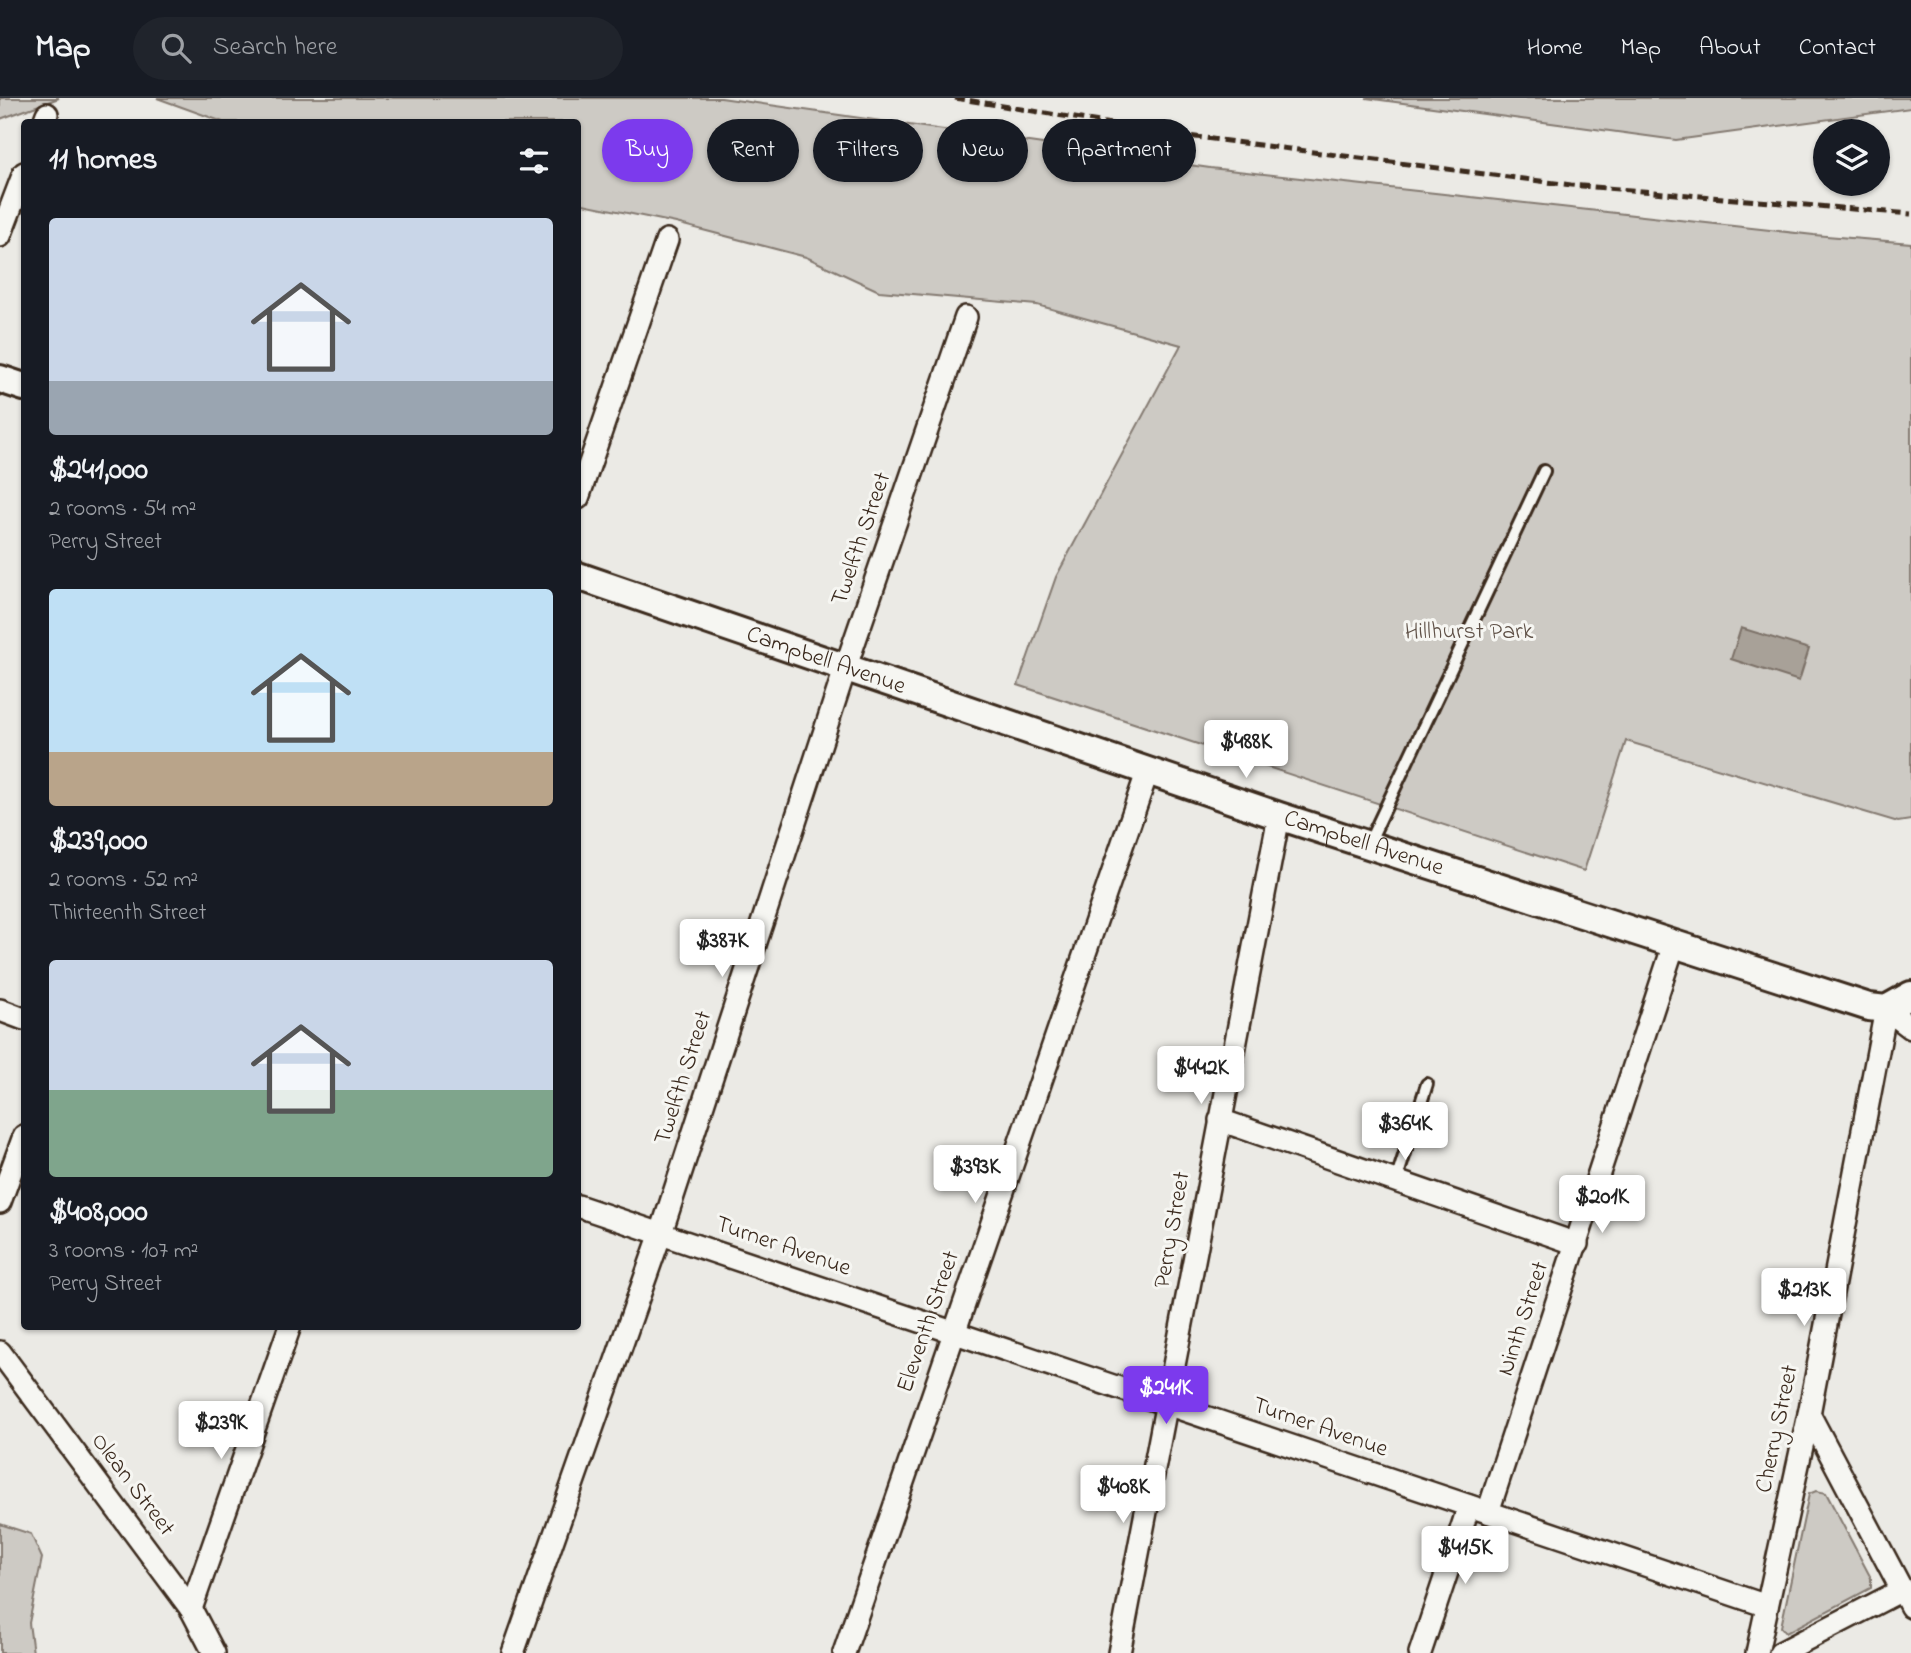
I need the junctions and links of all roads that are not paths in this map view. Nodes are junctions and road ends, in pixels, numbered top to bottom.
1 (21, 181) edge
2 (0, 236) edge
3 (667, 240) dead end
4 (966, 317) dead end
5 (0, 379) edge
6 (21, 386) edge
7 (1544, 471) dead end
8 (581, 489) edge
9 (581, 577) edge
10 (845, 669) junction
11 (1148, 770) junction
12 (1279, 817) junction
13 (1368, 845) junction
14 (1674, 944) junction
15 (1911, 995) edge
16 (1886, 1009) junction
17 (0, 1010) edge
18 (21, 1018) edge
19 (1911, 1028) edge
20 (1427, 1083) dead end
21 (1220, 1120) junction
22 (21, 1144) edge
23 (1396, 1181) junction
24 (0, 1202) edge
25 (581, 1207) edge
26 (661, 1233) junction
27 (1577, 1244) junction
28 (289, 1330) edge
29 (953, 1333) junction
30 (0, 1352) edge
31 (1168, 1404) junction
32 (1809, 1413) junction
33 (1479, 1509) junction
34 (1907, 1599) edge
35 (1767, 1606) junction
36 (191, 1609) junction
37 (214, 1653) edge
38 (513, 1653) edge
39 (844, 1653) edge
40 (1119, 1653) edge
41 (1420, 1653) edge
42 (1757, 1653) edge
43 (1780, 1653) edge

1 - 2 street
3 - 8 street
4 - 10 street, Twelfth Street
5 - 6 street
7 - 13 lane
9 - 10 street, Campbell Avenue
10 - 11 street, Campbell Avenue
10 - 26 street, Twelfth Street
11 - 12 street, Campbell Avenue
11 - 29 street, Eleventh Street
12 - 13 street, Campbell Avenue
12 - 21 street, Perry Street
13 - 14 street, Campbell Avenue
14 - 16 street, Campbell Avenue
14 - 27 street, Ninth Street
15 - 16 street
16 - 19 street
16 - 32 street, Cherry Street
17 - 18 street
20 - 23 lane
21 - 23 street
21 - 31 street, Perry Street
22 - 24 street
23 - 27 street
25 - 26 street, Turner Avenue
26 - 29 street, Turner Avenue
26 - 38 street, Twelfth Street
27 - 33 street, Ninth Street
28 - 36 street
29 - 31 street, Turner Avenue
29 - 39 street, Eleventh Street
30 - 36 street, Olean Street
31 - 33 street, Turner Avenue
31 - 40 street, Perry Street
32 - 34 street
32 - 35 street, Cherry Street
33 - 35 street, Turner Avenue
33 - 41 street, Ninth Street
34 - 43 street
35 - 42 street, Cherry Street
36 - 37 street, Olean Street

